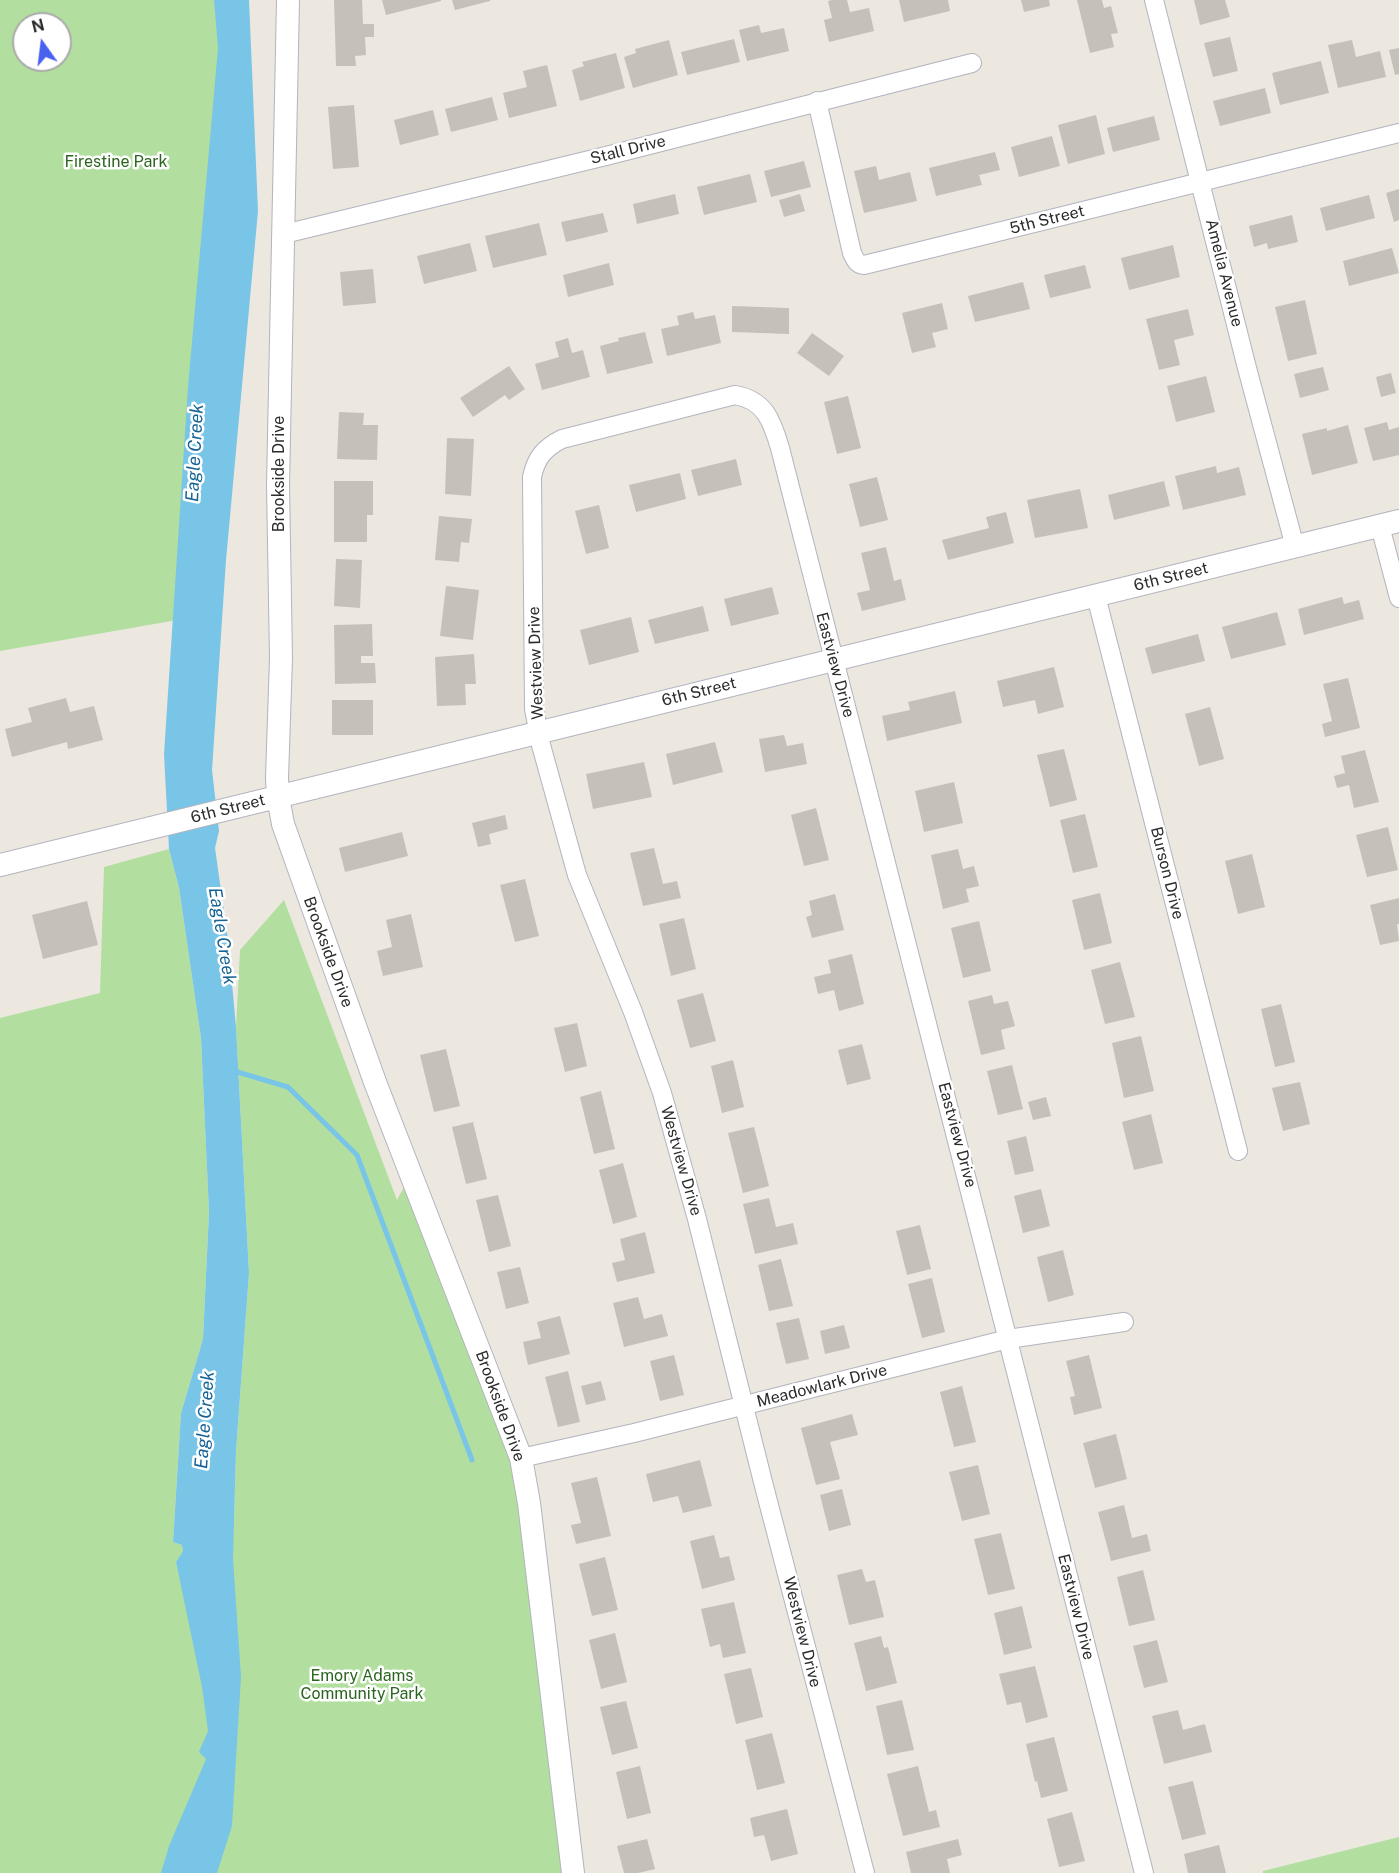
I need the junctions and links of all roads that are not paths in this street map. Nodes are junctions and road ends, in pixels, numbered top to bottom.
1 (288, 0) edge
2 (1154, 0) edge
3 (972, 63) dead end
4 (817, 101) junction
5 (1399, 133) edge
6 (1201, 182) junction
7 (284, 234) junction
8 (542, 452) joint
9 (1390, 523) edge
10 (1295, 547) junction
11 (1096, 596) junction
12 (1399, 598) edge
13 (833, 660) junction
14 (539, 733) junction
15 (278, 797) junction
16 (0, 865) edge
17 (1238, 1151) dead end
18 (1124, 1322) dead end
19 (1008, 1339) junction
20 (745, 1405) junction
21 (521, 1458) junction
22 (573, 1873) edge
23 (865, 1873) edge
24 (1144, 1873) edge

1 - 7 street, Brookside Drive
2 - 6 street, Amelia Avenue
3 - 4 street, Stall Drive
4 - 6 street, 5th Street
4 - 7 street, Stall Drive
5 - 6 street, 5th Street
6 - 10 street, Amelia Avenue
7 - 15 street, Brookside Drive
8 - 13 street, Eastview Drive
8 - 14 street, Westview Drive
9 - 10 street, 6th Street
9 - 12 street
10 - 11 street, 6th Street
11 - 13 street, 6th Street
11 - 17 street, Burson Drive
13 - 14 street, 6th Street
13 - 19 street, Eastview Drive
14 - 15 street, 6th Street
14 - 20 street, Westview Drive
15 - 16 street, 6th Street
15 - 21 street, Brookside Drive
18 - 19 street, Meadowlark Drive
19 - 20 street, Meadowlark Drive
19 - 24 street, Eastview Drive
20 - 21 street, Meadowlark Drive
20 - 23 street, Westview Drive
21 - 22 street, Brookside Drive

